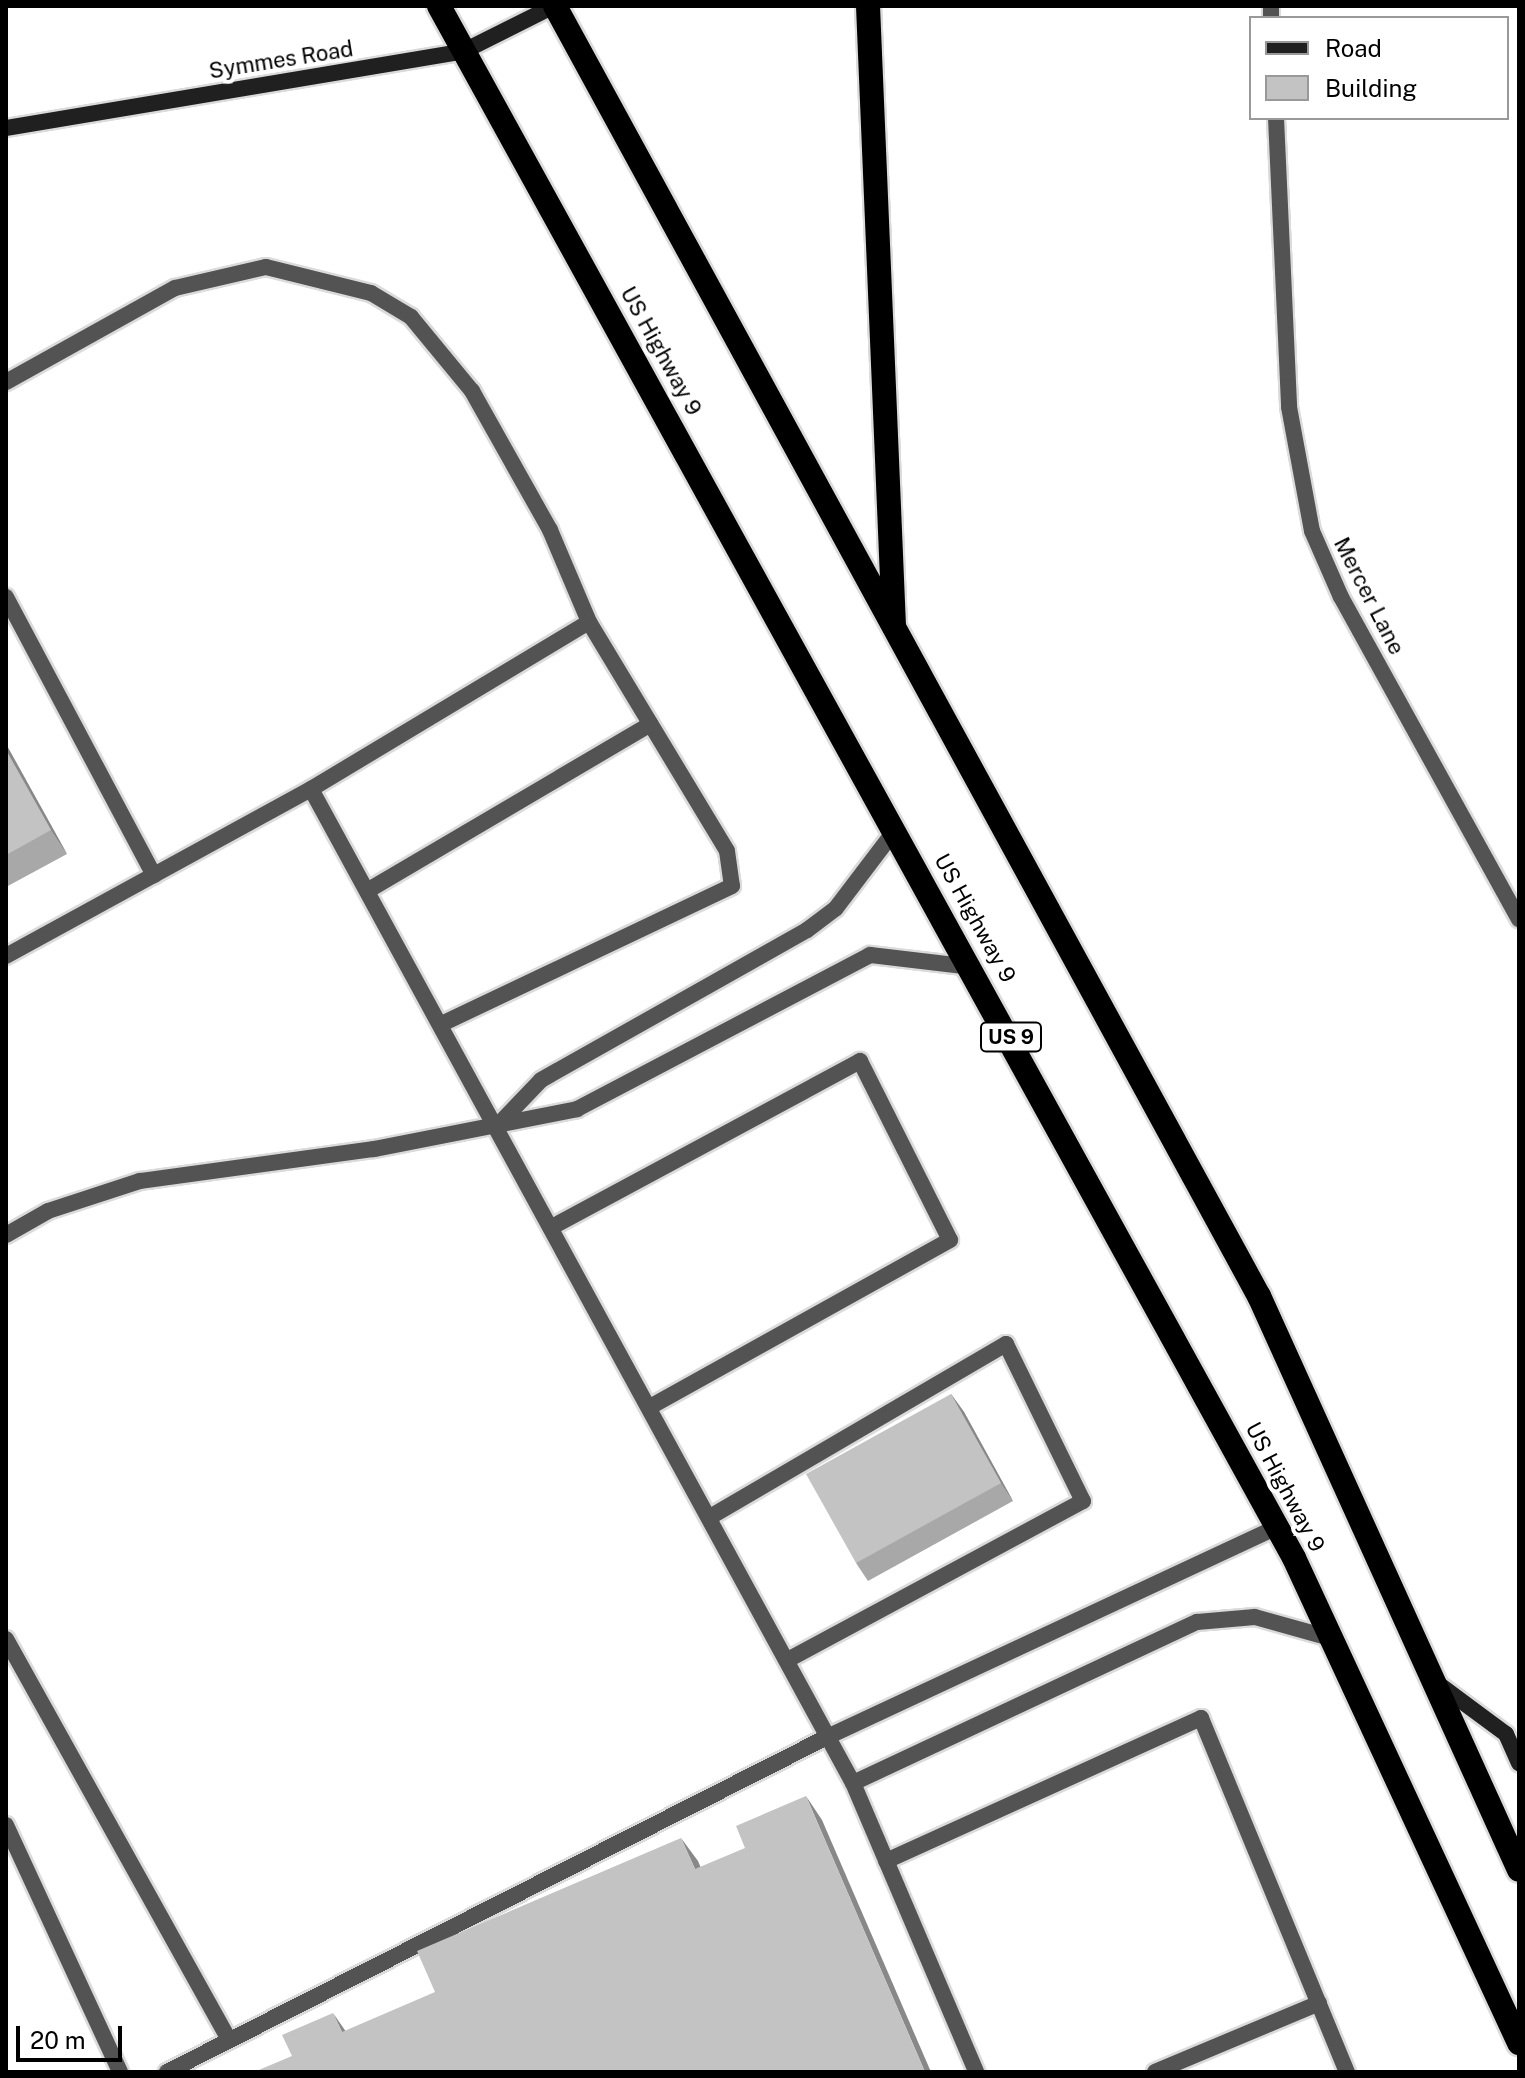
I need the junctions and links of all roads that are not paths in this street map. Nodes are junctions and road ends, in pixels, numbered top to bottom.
1 (439, 6) edge
2 (554, 6) edge
3 (868, 6) edge
4 (462, 52) junction
5 (1276, 120) edge
6 (6, 128) edge
7 (6, 382) edge
8 (6, 597) edge
9 (589, 622) junction
10 (894, 628) junction
11 (651, 724) junction
12 (311, 789) junction
13 (896, 829) junction
14 (154, 875) junction
15 (367, 891) junction
16 (1519, 919) edge
17 (6, 956) edge
18 (972, 967) junction
19 (442, 1024) junction
20 (497, 1126) junction
21 (552, 1227) junction
22 (6, 1235) edge
23 (650, 1407) junction
24 (710, 1517) junction
25 (1276, 1528) junction
26 (6, 1639) edge
27 (1334, 1639) junction
28 (788, 1660) junction
29 (1433, 1680) junction
30 (829, 1736) junction
31 (1519, 1763) edge
32 (853, 1783) junction
33 (6, 1825) edge
34 (886, 1861) junction
35 (1519, 1870) edge
36 (1319, 2003) junction
37 (229, 2040) junction
38 (1519, 2043) edge
39 (120, 2072) edge
40 (167, 2072) edge
41 (976, 2072) edge
42 (1155, 2072) edge
43 (1347, 2072) edge

1 - 4 highway, US Highway 9 / US 9
2 - 4 street, Symmes Road
2 - 10 highway
3 - 10 highway
4 - 6 street, Symmes Road
4 - 13 highway, US Highway 9 / US 9
5 - 16 street, Mercer Lane
7 - 9 street
8 - 14 street
9 - 11 street
9 - 12 street
10 - 29 highway
11 - 15 street
11 - 19 street
12 - 14 street
12 - 15 street
13 - 18 highway, US Highway 9 / US 9
13 - 20 street
14 - 17 street
15 - 19 street
18 - 20 street
18 - 25 highway, US Highway 9 / US 9
19 - 20 street
20 - 21 street
20 - 22 street
21 - 23 street
21 - 23 street
23 - 24 street
24 - 28 street
24 - 28 street
25 - 27 highway, US Highway 9 / US 9
25 - 30 street
26 - 37 street
27 - 32 street
27 - 38 highway, US Highway 9 / US 9
28 - 30 street
29 - 31 street
29 - 35 highway
30 - 32 street
30 - 37 street
32 - 34 street
33 - 39 street
34 - 36 street
34 - 41 street
36 - 42 street
36 - 43 street
37 - 40 street

